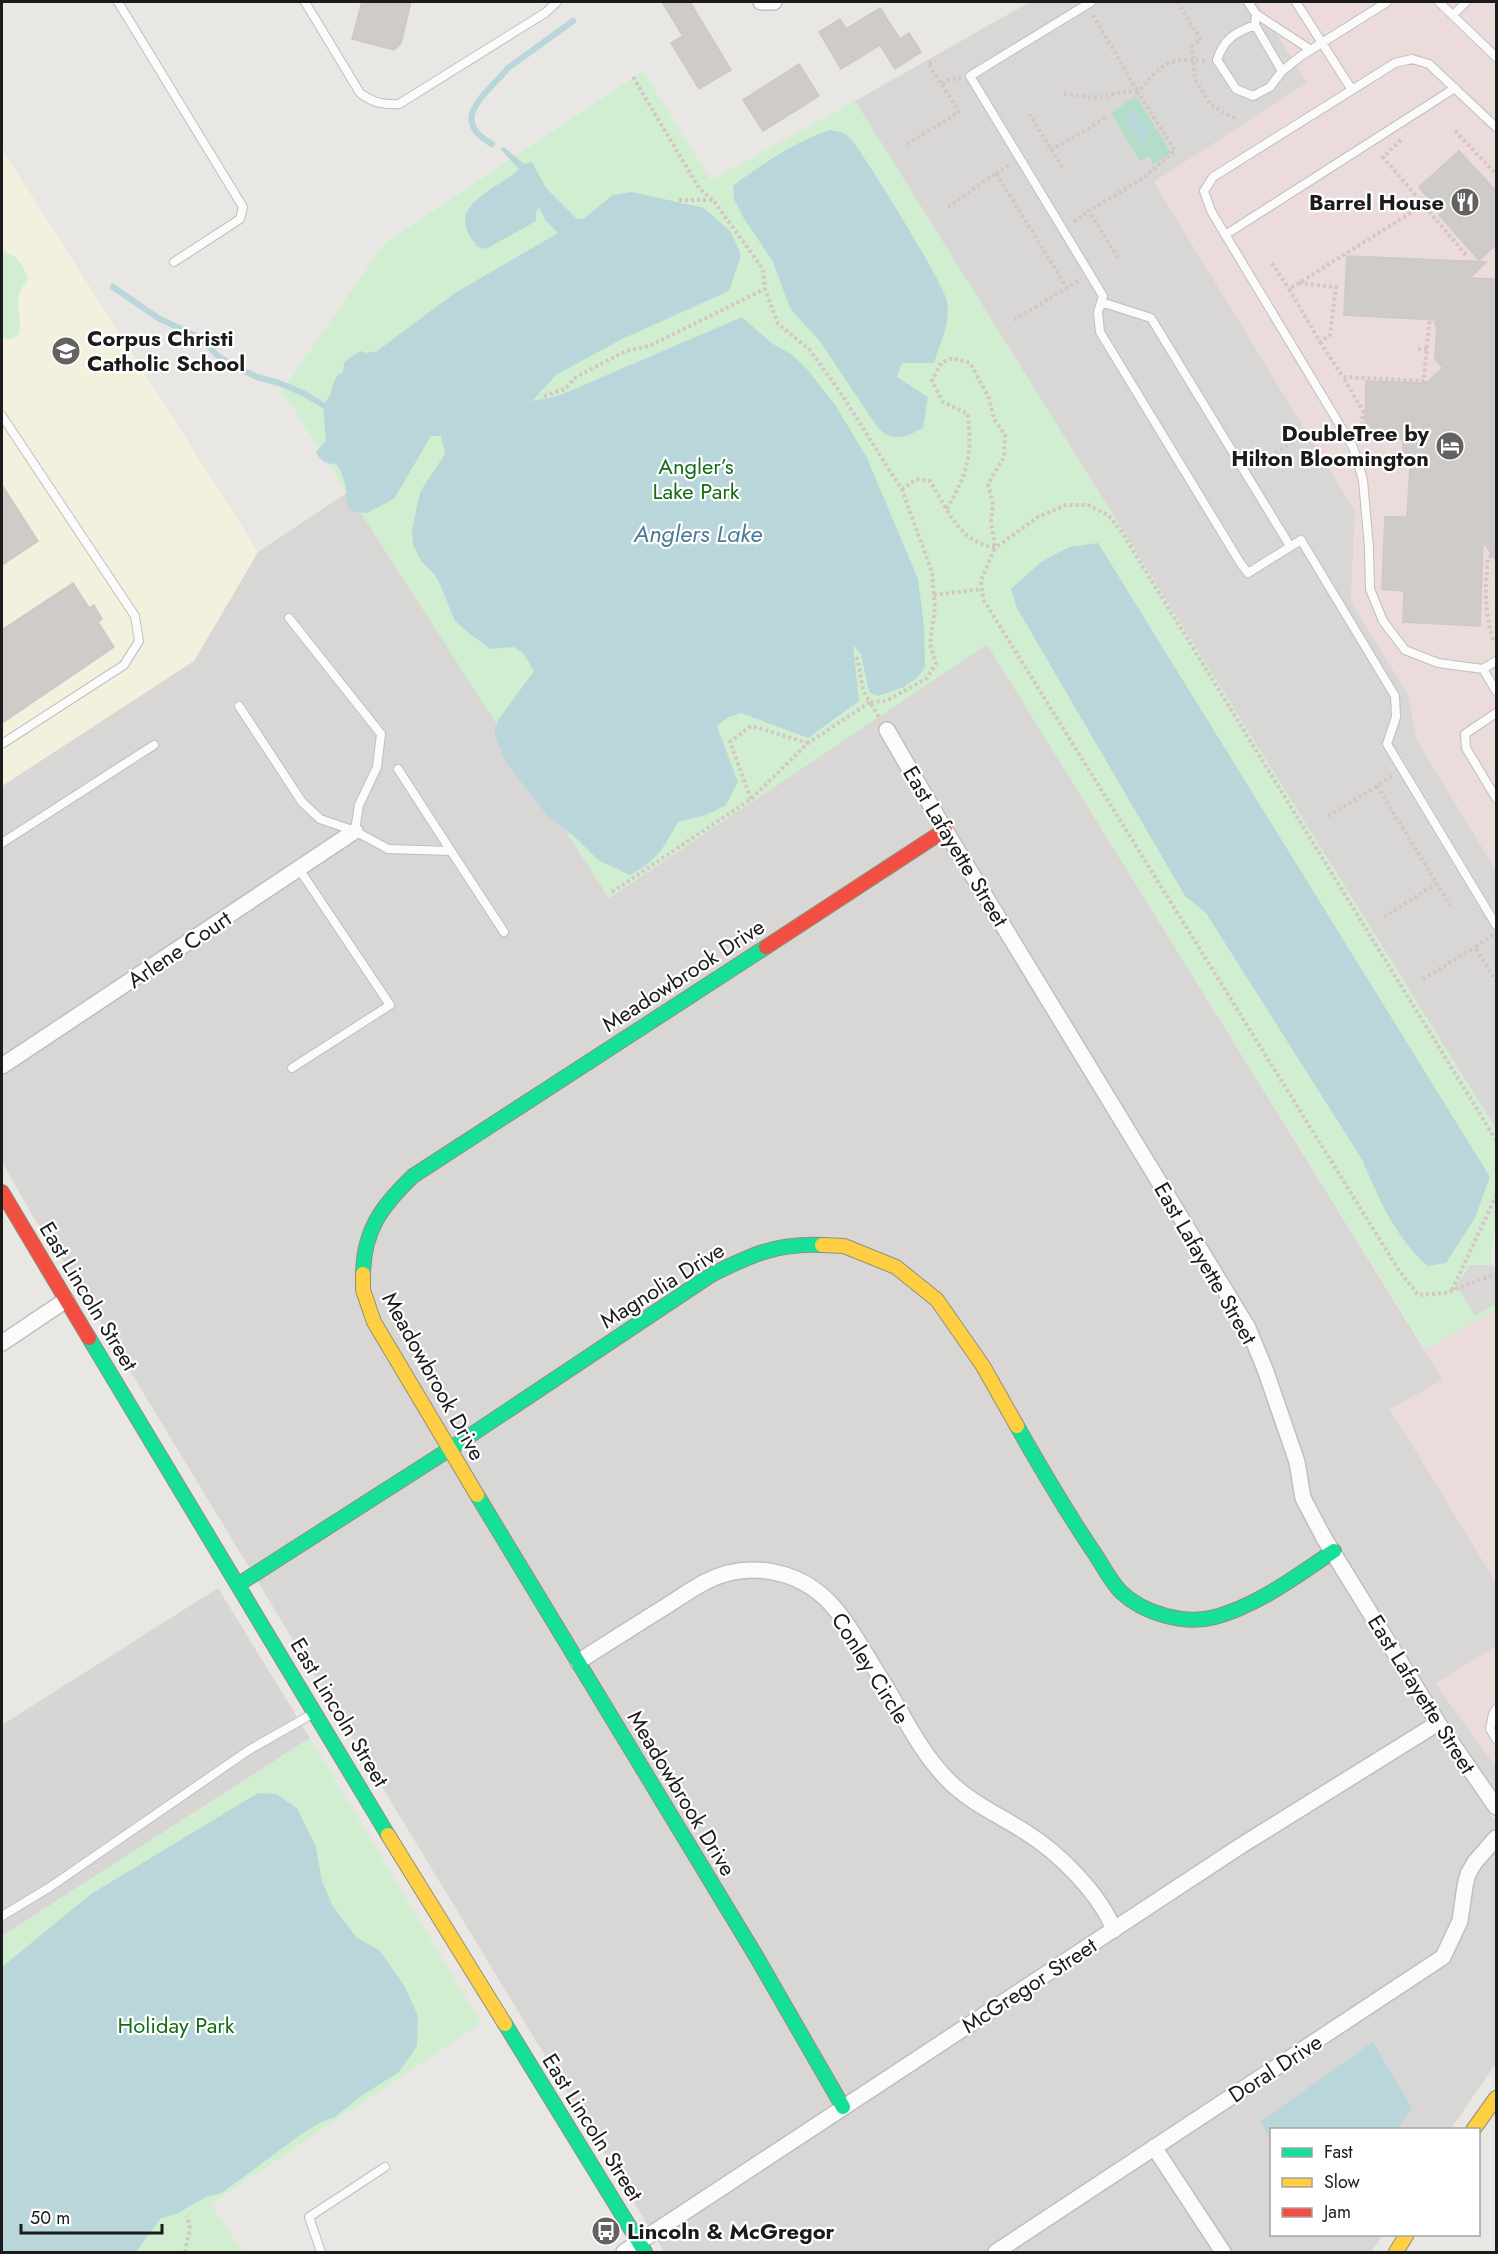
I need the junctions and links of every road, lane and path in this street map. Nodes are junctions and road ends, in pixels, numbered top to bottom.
1 (118, 2) edge
2 (305, 2) edge
3 (556, 2) edge
4 (762, 2) edge
5 (774, 2) edge
6 (1177, 2) edge
7 (1248, 2) edge
8 (1296, 2) edge
9 (1387, 2) edge
10 (1439, 2) edge
11 (1466, 2) edge
12 (1089, 3) edge
13 (1256, 14) junction
14 (1453, 15) junction
15 (1255, 25) junction
16 (1322, 43) junction
17 (1311, 50) junction
18 (1497, 57) edge
19 (935, 60) dead end
20 (1216, 60) junction
21 (1193, 61) junction
22 (1281, 70) junction
23 (633, 77) dead end
24 (1455, 88) junction
25 (1352, 90) junction
26 (1138, 92) junction
27 (1064, 94) dead end
28 (1029, 114) dead end
29 (1106, 117) dead end
30 (1238, 120) dead end
31 (1497, 127) edge
32 (1455, 131) dead end
33 (1401, 140) dead end
34 (907, 144) dead end
35 (1052, 150) junction
36 (1064, 170) dead end
37 (1497, 174) edge
38 (713, 200) junction
39 (679, 201) dead end
40 (1423, 205) junction
41 (948, 207) dead end
42 (1089, 211) junction
43 (1074, 222) dead end
44 (1225, 235) junction
45 (1466, 255) dead end
46 (1118, 258) dead end
47 (174, 262) dead end
48 (1272, 263) dead end
49 (1089, 274) junction
50 (1299, 283) junction
51 (1067, 288) junction
52 (765, 290) junction
53 (1289, 290) junction
54 (1101, 303) junction
55 (1014, 320) dead end
56 (1448, 324) dead end
57 (1320, 342) junction
58 (1418, 349) dead end
59 (1427, 349) junction
60 (1343, 377) junction
61 (544, 396) dead end
62 (2, 416) edge
63 (1304, 435) dead end
64 (1353, 447) junction
65 (1250, 455) dead end
66 (903, 490) junction
67 (947, 509) junction
68 (1290, 546) junction
69 (995, 548) junction
70 (1497, 553) edge
71 (982, 589) junction
72 (934, 595) junction
73 (289, 618) dead end
74 (1493, 640) dead end
75 (856, 657) dead end
76 (1497, 661) edge
77 (1483, 669) junction
78 (1497, 691) edge
79 (870, 702) junction
80 (238, 706) dead end
81 (1497, 713) edge
82 (887, 730) joint
83 (2, 744) edge
84 (808, 744) junction
85 (154, 745) dead end
86 (398, 770) dead end
87 (1403, 770) junction
88 (1377, 786) junction
89 (1497, 798) edge
90 (751, 799) junction
91 (1328, 816) dead end
92 (945, 830) junction
93 (355, 831) junction
94 (2, 843) edge
95 (451, 851) junction
96 (299, 869) junction
97 (1437, 883) junction
98 (612, 892) dead end
99 (1450, 905) dead end
100 (1384, 917) dead end
101 (1497, 925) edge
102 (504, 932) dead end
103 (1497, 933) edge
104 (1475, 947) junction
105 (1423, 979) dead end
106 (1497, 981) edge
107 (2, 1066) edge
108 (292, 1068) dead end
109 (1497, 1140) edge
110 (2, 1192) edge
111 (1497, 1196) edge
112 (1497, 1274) edge
113 (1452, 1290) junction
114 (66, 1300) junction
115 (2, 1343) edge
116 (450, 1449) junction
117 (1334, 1551) junction
118 (239, 1584) junction
119 (578, 1662) junction
120 (1497, 1709) edge
121 (315, 1712) junction
122 (1438, 1723) junction
123 (1497, 1739) edge
124 (1497, 1807) edge
125 (1497, 1838) edge
126 (2, 1916) edge
127 (1114, 1930) junction
128 (1497, 2098) edge
129 (843, 2108) junction
130 (1474, 2128) edge
131 (1154, 2147) junction
132 (385, 2167) dead end
133 (187, 2216) dead end
134 (1406, 2236) edge
135 (642, 2247) edge
136 (998, 2252) edge
137 (185, 2253) edge
138 (321, 2253) edge
139 (624, 2253) edge
140 (1223, 2253) edge
141 (1396, 2253) edge

1 - 47 lane
2 - 3 lane
4 - 5 street
6 - 21 path
7 - 13 lane
8 - 16 lane
9 - 16 lane
10 - 14 lane
11 - 14 lane
12 - 26 path
12 - 49 lane
13 - 15 lane
13 - 17 lane
14 - 18 lane
15 - 20 lane
15 - 22 lane
16 - 17 lane
16 - 25 lane
17 - 22 lane
19 - 34 path
20 - 21 path
20 - 22 lane
21 - 26 path
21 - 30 path
23 - 38 path
24 - 25 lane
24 - 31 lane
24 - 44 lane
25 - 44 lane
26 - 27 path
26 - 42 path
28 - 35 path
29 - 35 path
32 - 37 path
33 - 40 path
35 - 36 path
38 - 39 path
38 - 52 path
40 - 45 path
40 - 50 path
41 - 51 path
42 - 43 path
42 - 46 path
44 - 64 lane
48 - 53 path
49 - 51 path
49 - 54 lane
50 - 53 path
50 - 57 path
51 - 55 path
52 - 61 path
52 - 66 path
53 - 57 path
54 - 68 lane
54 - 68 lane
56 - 59 path
57 - 60 path
58 - 59 path
59 - 60 path
60 - 64 path
62 - 83 lane
63 - 65 path
64 - 77 lane
66 - 67 path
66 - 72 path
67 - 69 path
67 - 69 path
68 - 87 lane
69 - 71 path
69 - 109 path
70 - 74 path
71 - 72 path
71 - 113 path
72 - 79 path
73 - 93 lane
75 - 79 path
76 - 77 lane
77 - 78 lane
79 - 82 path
79 - 84 path
80 - 93 lane
81 - 89 lane
82 - 92 street, East Lafayette Street
84 - 90 path
84 - 90 path
85 - 94 lane
86 - 95 lane
87 - 88 path
87 - 101 lane
88 - 91 path
88 - 97 path
90 - 98 path
92 - 116 street, Meadowbrook Drive
92 - 117 street, East Lafayette Street
93 - 95 lane
93 - 96 street, Arlene Court
95 - 102 lane
96 - 107 street, Arlene Court
96 - 108 lane
97 - 99 path
97 - 100 path
103 - 104 path
104 - 105 path
104 - 106 path
110 - 114 street, East Lincoln Street
111 - 113 path
112 - 113 path
114 - 115 street
114 - 118 street, East Lincoln Street
116 - 117 street, Magnolia Drive
116 - 118 street, Magnolia Drive
116 - 119 street, Meadowbrook Drive
117 - 122 street, East Lafayette Street
118 - 121 street, East Lincoln Street
119 - 127 street, Conley Circle
119 - 129 street, Meadowbrook Drive
120 - 123 lane
121 - 126 lane
121 - 135 street, East Lincoln Street
122 - 124 street, East Lafayette Street
122 - 127 street, McGregor Street
125 - 131 street, Doral Drive
127 - 129 street, McGregor Street
128 - 130 street
129 - 135 street, McGregor Street
131 - 136 street, Doral Drive
131 - 140 street
132 - 138 lane
133 - 137 path
134 - 141 street
135 - 139 street, McGregor Street

